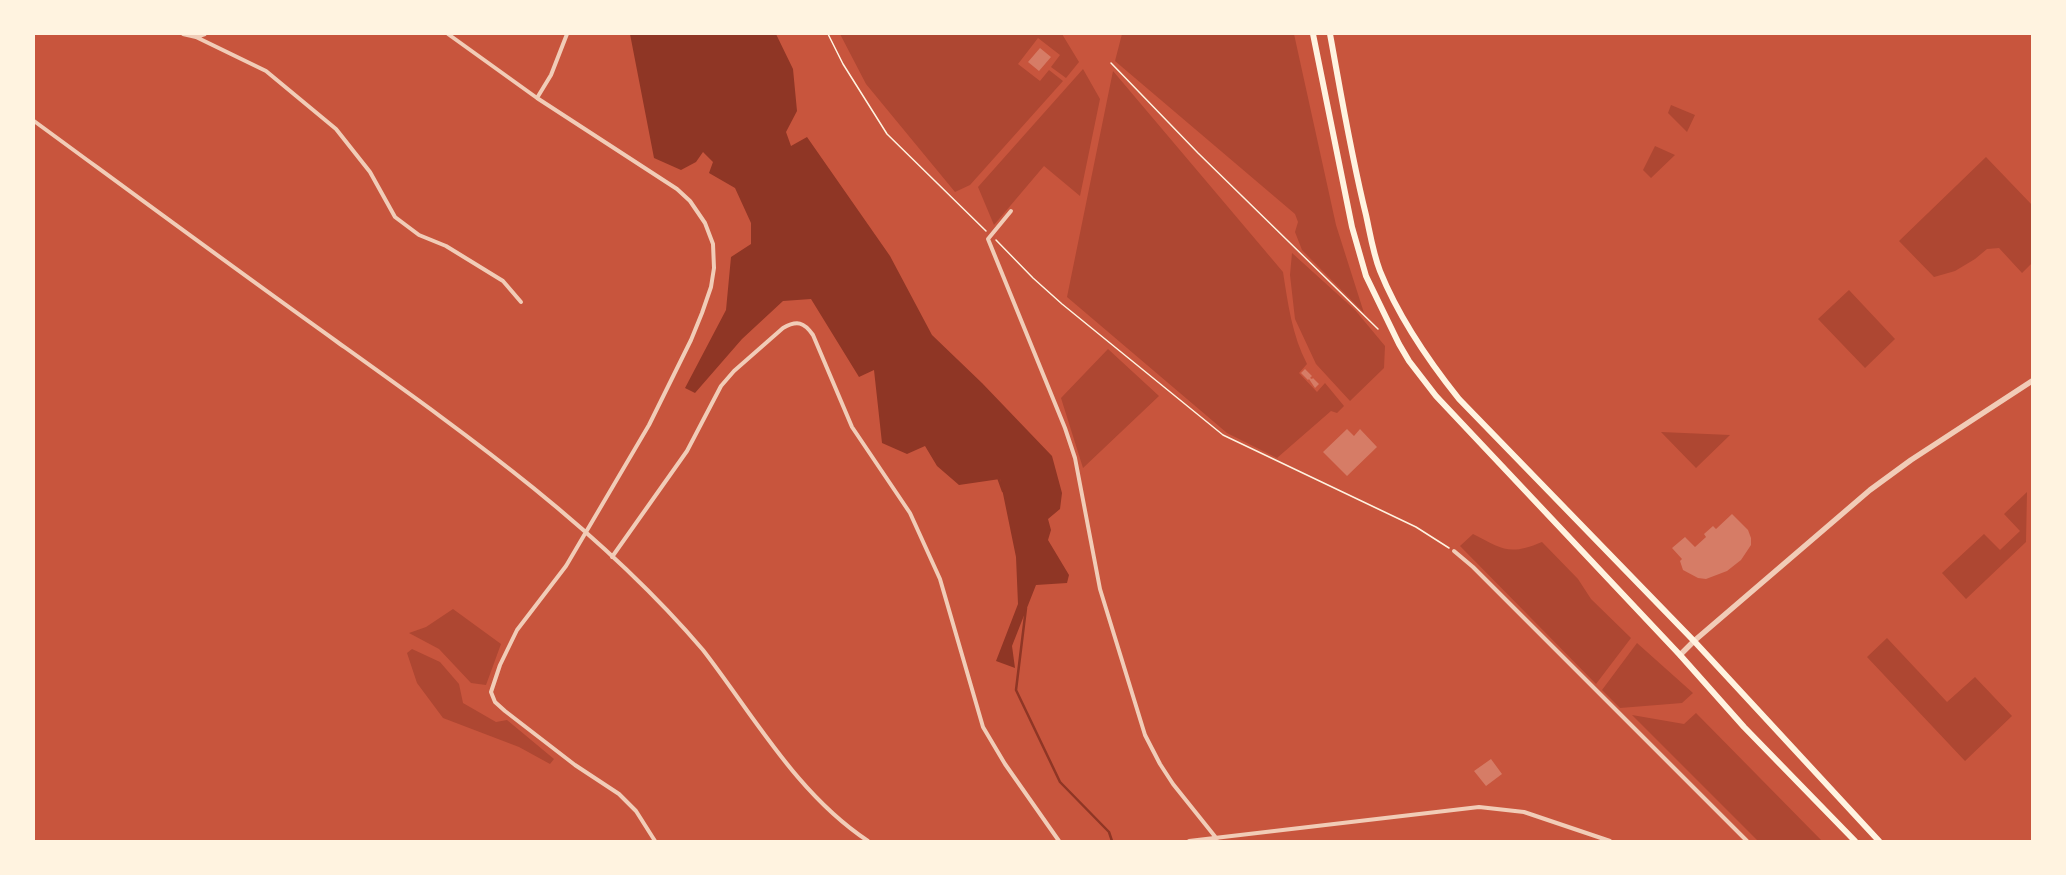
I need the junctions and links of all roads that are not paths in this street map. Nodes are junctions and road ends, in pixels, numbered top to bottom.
1 (182, 34) edge
2 (205, 34) edge
3 (448, 34) edge
4 (567, 34) edge
5 (1313, 34) edge
6 (1330, 34) edge
7 (196, 37) junction
8 (537, 98) junction
9 (34, 121) edge
10 (1011, 211) dead end
11 (521, 302) dead end
12 (2032, 382) edge
13 (585, 532) junction
14 (1454, 551) road end
15 (612, 557) junction
16 (1694, 641) junction
17 (1680, 655) junction
18 (1217, 839) junction
19 (655, 841) edge
20 (868, 841) edge
21 (1060, 841) edge
22 (1189, 841) edge
23 (1610, 841) edge
24 (1748, 841) edge
25 (1855, 841) edge
26 (1879, 841) edge

1 - 7 street
2 - 7 street
3 - 8 street
4 - 8 street
5 - 17 main road
6 - 16 main road
7 - 11 street
8 - 13 street
9 - 13 street
10 - 18 street
12 - 16 street
13 - 15 street
13 - 19 street
14 - 24 street
15 - 20 street
15 - 21 street
16 - 17 street
16 - 26 main road
17 - 25 main road
18 - 22 street
18 - 23 street

